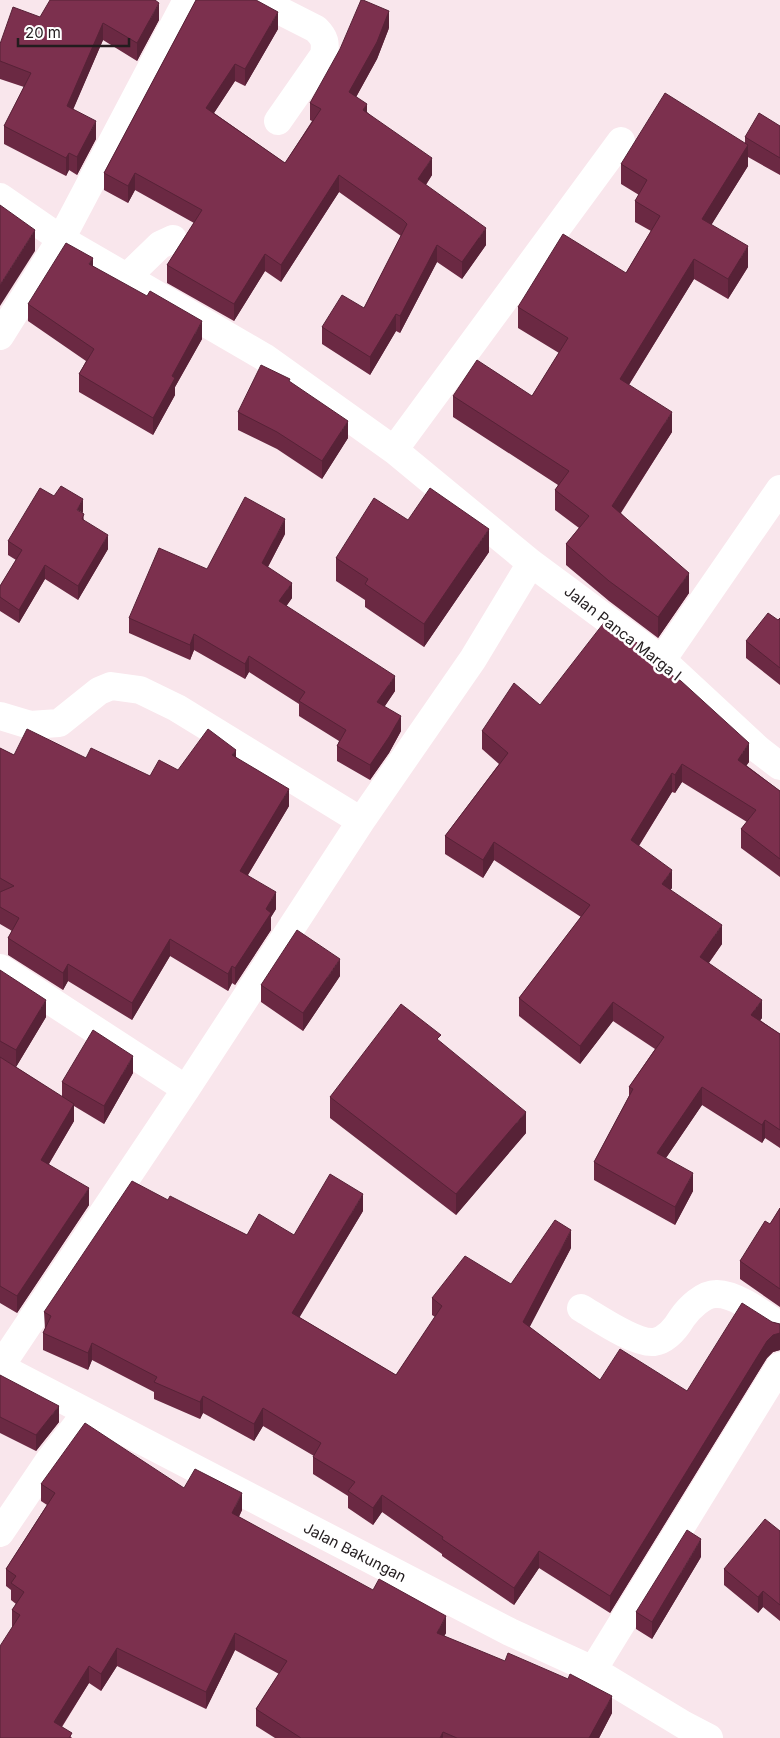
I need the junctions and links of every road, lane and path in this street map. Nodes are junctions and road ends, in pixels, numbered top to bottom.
1 (187, 0) edge
2 (259, 0) edge
3 (278, 121) dead end
4 (621, 141) dead end
5 (0, 197) edge
6 (61, 239) junction
7 (173, 239) dead end
8 (127, 277) junction
9 (0, 336) edge
10 (394, 450) junction
11 (780, 489) edge
12 (531, 563) junction
13 (662, 660) junction
14 (0, 716) edge
15 (780, 766) edge
16 (361, 822) junction
17 (0, 968) edge
18 (186, 1089) junction
19 (581, 1308) dead end
20 (780, 1326) edge
21 (780, 1366) edge
22 (0, 1367) edge
23 (86, 1413) junction
24 (0, 1533) edge
25 (593, 1670) junction
26 (680, 1732) edge
27 (709, 1738) edge

1 - 6 street
2 - 3 street
4 - 10 street
5 - 6 street, Jalan Panca Marga I
6 - 8 street, Jalan Panca Marga I
6 - 9 street
7 - 8 street
8 - 10 street, Jalan Panca Marga I
10 - 12 street, Jalan Panca Marga I
11 - 13 street
12 - 13 street, Jalan Panca Marga I
12 - 16 street
13 - 15 street, Jalan Panca Marga I
14 - 16 street
16 - 18 street
17 - 18 street
18 - 22 street
19 - 20 street
21 - 25 street
22 - 23 street, Jalan Bakungan
23 - 24 street
23 - 25 street, Jalan Bakungan
25 - 26 street, Jalan Bakungan
26 - 27 street, Jalan Bakungan

